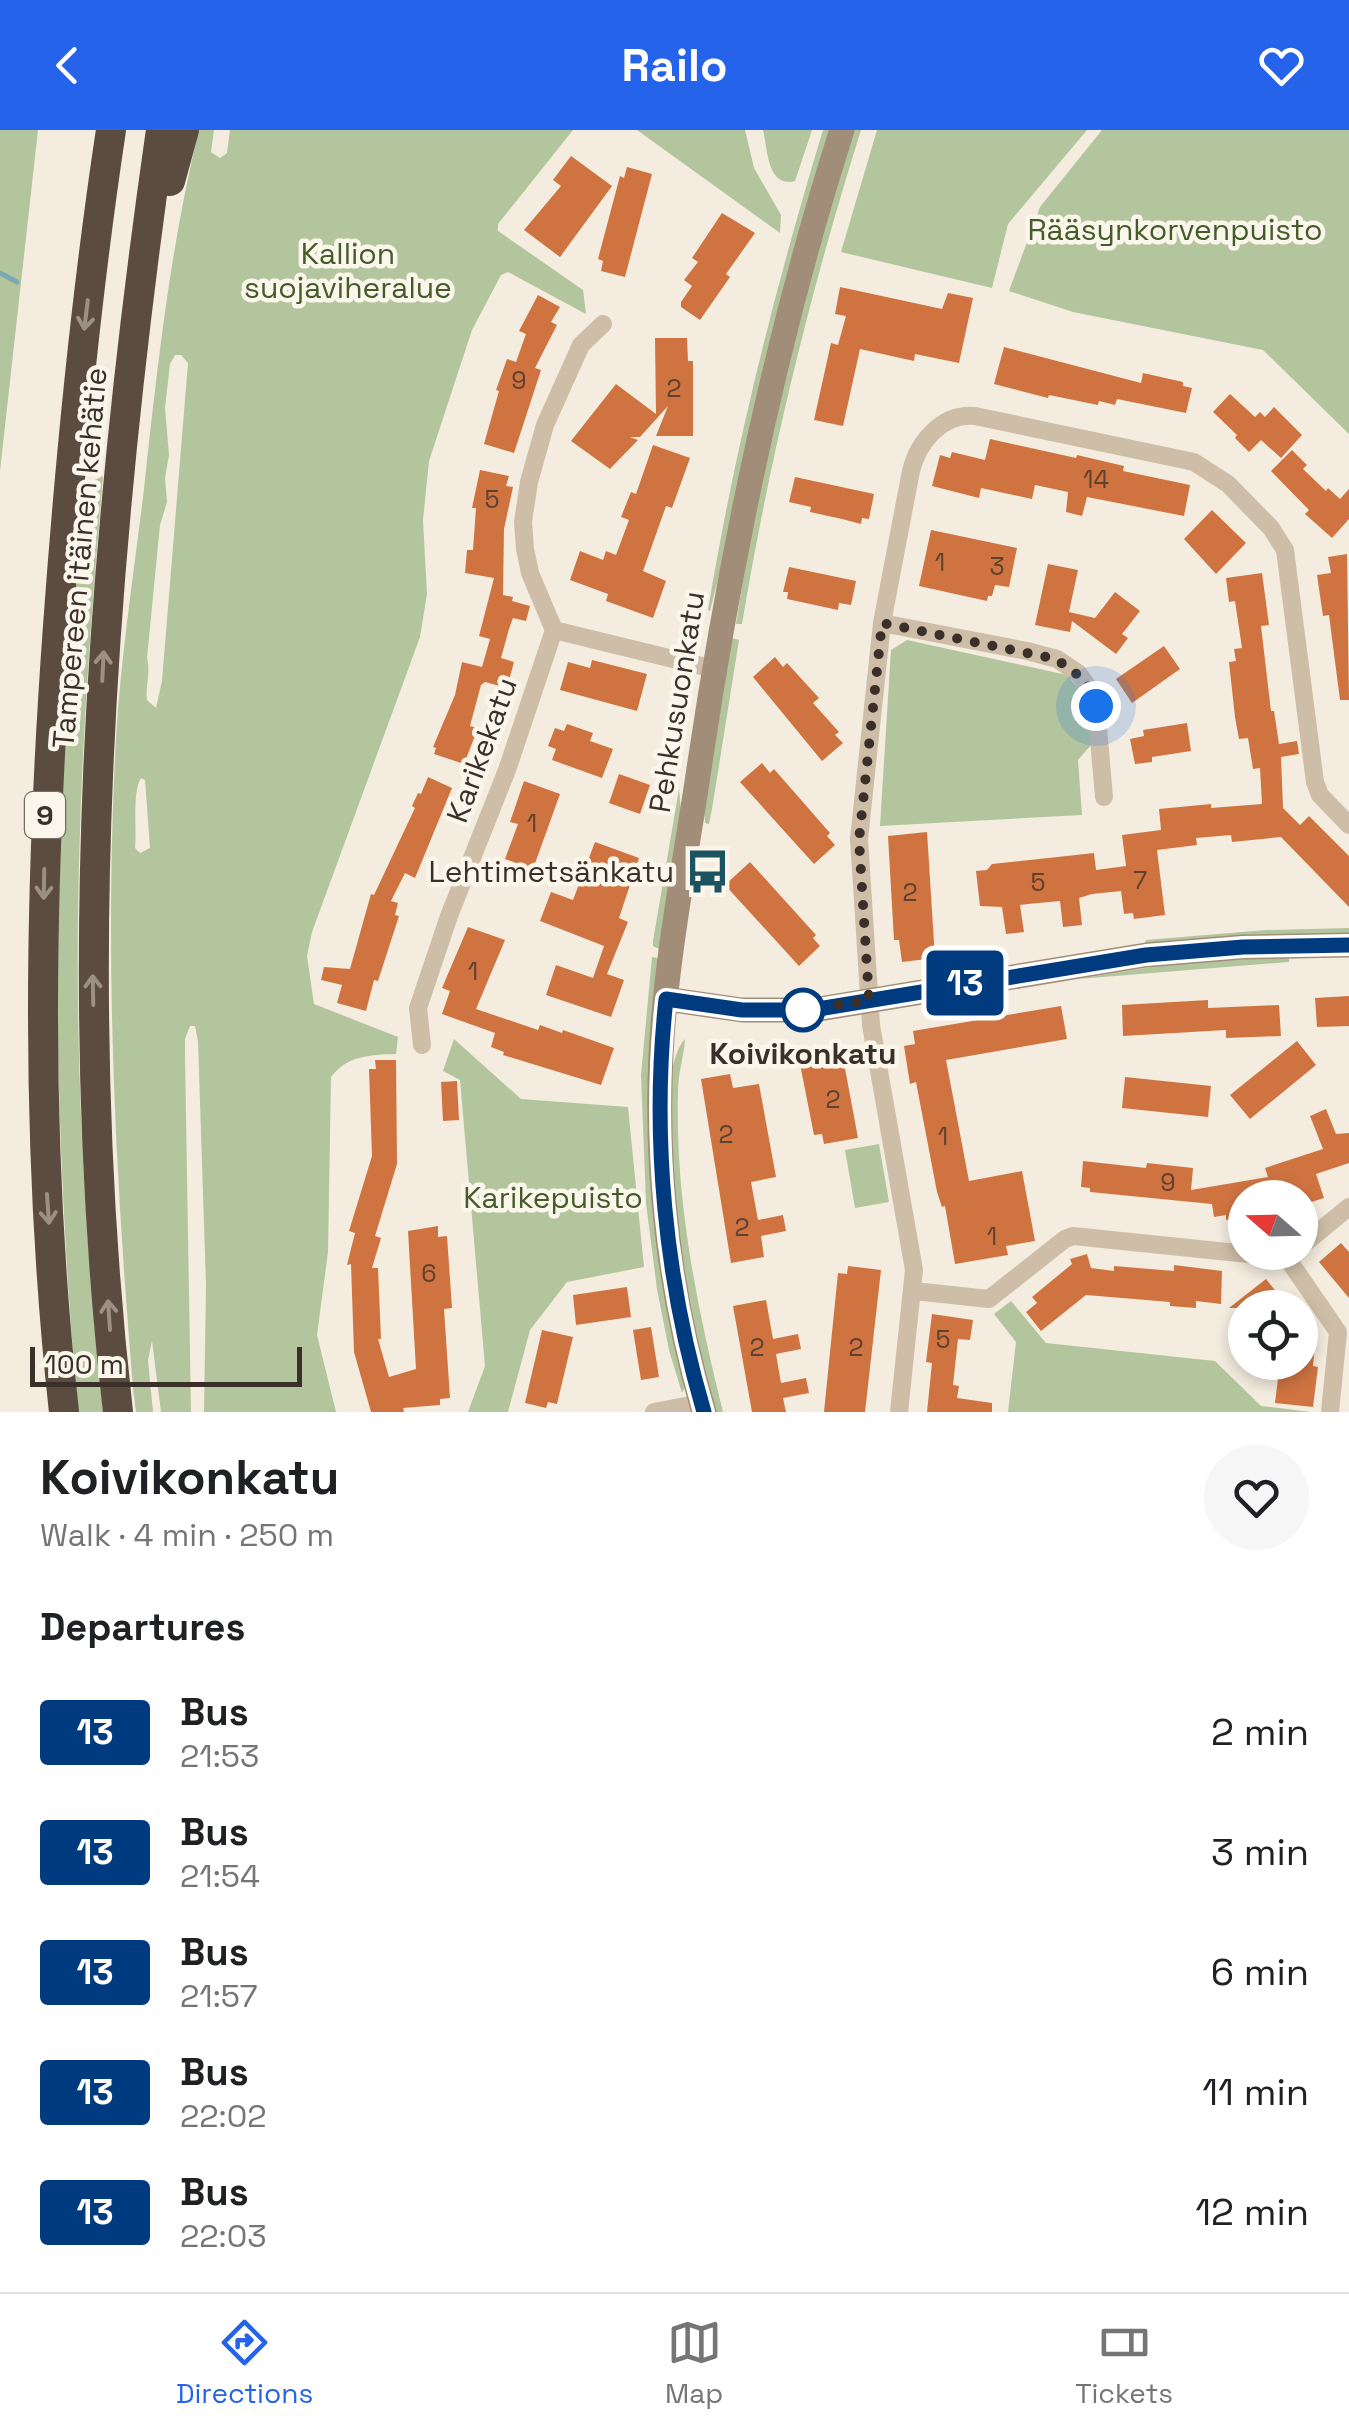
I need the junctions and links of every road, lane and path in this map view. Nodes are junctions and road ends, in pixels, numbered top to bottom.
1 (98, 130) edge
2 (111, 130) edge
3 (161, 130) edge
4 (184, 130) edge
5 (842, 130) edge
6 (98, 219) junction
7 (140, 290) junction
8 (603, 324) dead end
9 (882, 623) junction
10 (554, 630) junction
11 (714, 669) junction
12 (1104, 797) dead end
13 (1349, 825) edge
14 (1349, 945) edge
15 (666, 999) junction
16 (869, 1000) junction
17 (422, 1044) dead end
18 (1349, 1207) edge
19 (1318, 1233) edge
20 (1228, 1248) edge
21 (1303, 1270) edge
22 (914, 1291) junction
23 (702, 1407) edge
24 (64, 1412) edge
25 (118, 1412) edge
26 (654, 1412) edge
27 (899, 1412) edge
28 (1330, 1412) edge

1 - 6 highway
2 - 6 highway, Tampereen itäinen kehätie / 9
3 - 7 highway, Tampereen itäinen kehätie / 9
4 - 7 highway
5 - 11 main road, Pehkusuonkatu
6 -> 24 highway, Tampereen itäinen kehätie / 9
25 -> 7 highway, Tampereen itäinen kehätie / 9
8 - 10 street
9 - 12 street
9 - 13 street
9 - 16 street
10 - 11 street
10 - 17 street, Karikekatu
11 - 15 main road, Pehkusuonkatu
14 - 16 main road
15 - 16 main road
15 - 23 main road, Pehkusuonkatu
16 - 22 street
18 - 19 street
20 - 22 street
21 - 28 street
22 - 27 street
23 - 26 street

